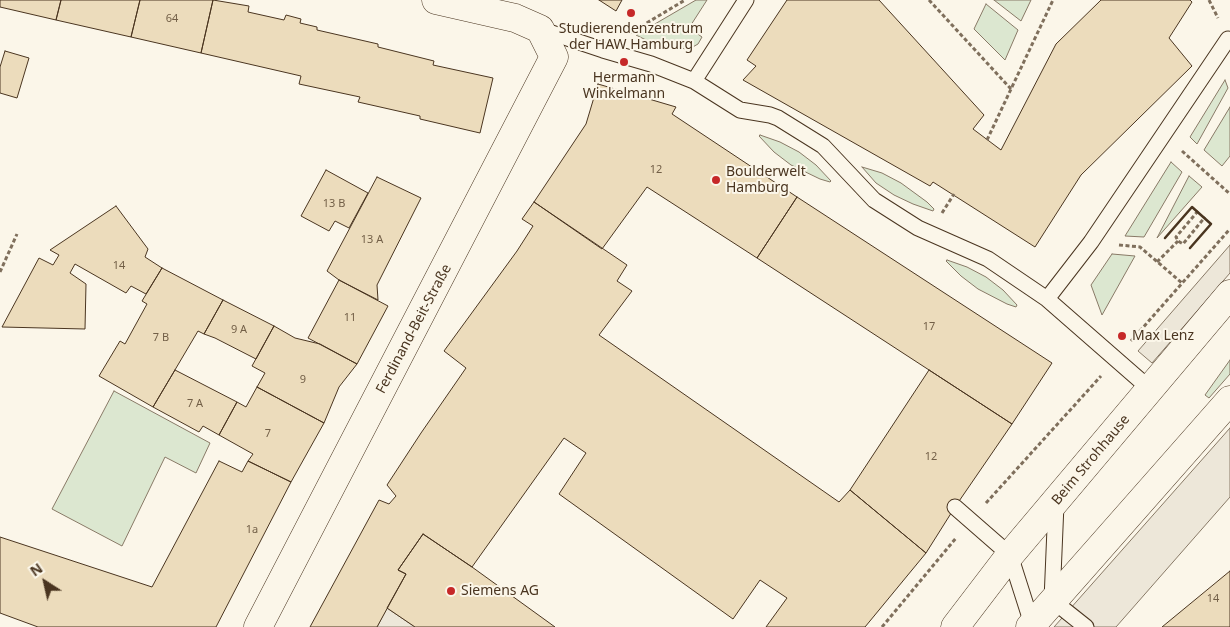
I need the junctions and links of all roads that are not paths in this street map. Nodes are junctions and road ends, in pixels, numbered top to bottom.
1 (436, 0) edge
2 (746, 0) edge
3 (540, 29) junction
4 (1230, 40) edge
5 (694, 81) junction
6 (1230, 294) edge
7 (1047, 299) junction
8 (1150, 389) junction
9 (1230, 400) edge
10 (1056, 502) junction
11 (955, 507) dead end
12 (1010, 555) junction
13 (1052, 600) junction
14 (1031, 625) edge
15 (258, 627) edge
16 (955, 627) edge
17 (1086, 627) edge

1 - 3 street
2 - 5 lane
3 - 5 lane
3 - 15 street, Ferdinand-Beit-Straße
4 - 7 lane
5 - 7 lane
6 - 8 street, Beim Strohhause
7 - 8 lane
8 - 10 street, Beim Strohhause
9 - 13 street
10 - 12 street, Beim Strohhause
10 - 13 lane
11 - 12 lane
12 - 14 lane
12 - 16 street, Beim Strohhause
13 - 14 street
13 - 17 lane

